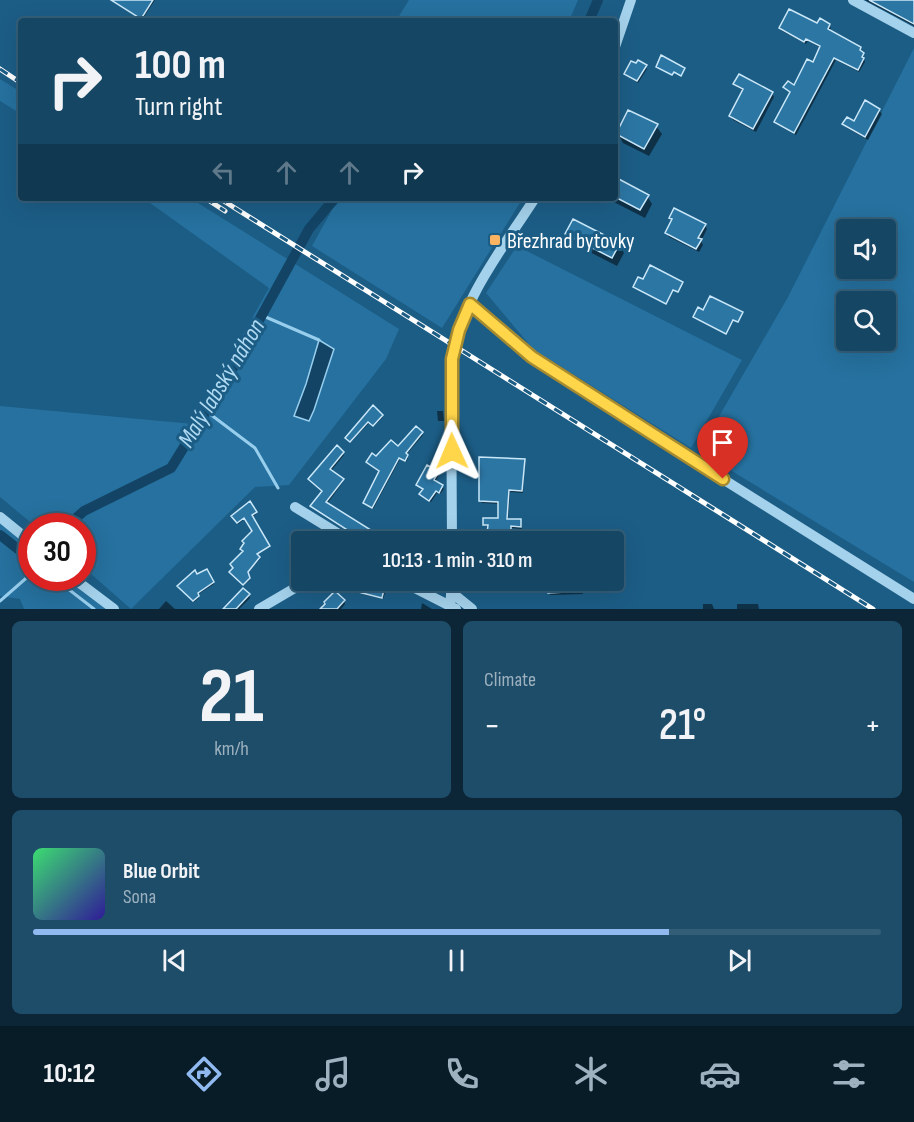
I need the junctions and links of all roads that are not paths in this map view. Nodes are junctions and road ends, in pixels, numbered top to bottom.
1 (630, 0) edge
2 (853, 0) edge
3 (914, 33) edge
4 (618, 38) edge
5 (533, 201) edge
6 (470, 304) junction
7 (295, 507) dead end
8 (0, 517) edge
9 (333, 531) edge
10 (452, 531) edge
11 (18, 532) edge
12 (291, 590) edge
13 (91, 591) edge
14 (420, 591) edge
15 (451, 591) edge
16 (456, 591) edge
17 (914, 598) edge
18 (453, 608) edge
19 (114, 609) edge
20 (259, 609) edge
21 (472, 609) edge

1 - 4 street
2 - 3 street
5 - 6 street
6 - 10 street
6 - 17 street
7 - 9 street
8 - 11 street
12 - 20 street
13 - 19 street
14 - 18 street
15 - 18 street
16 - 21 street

